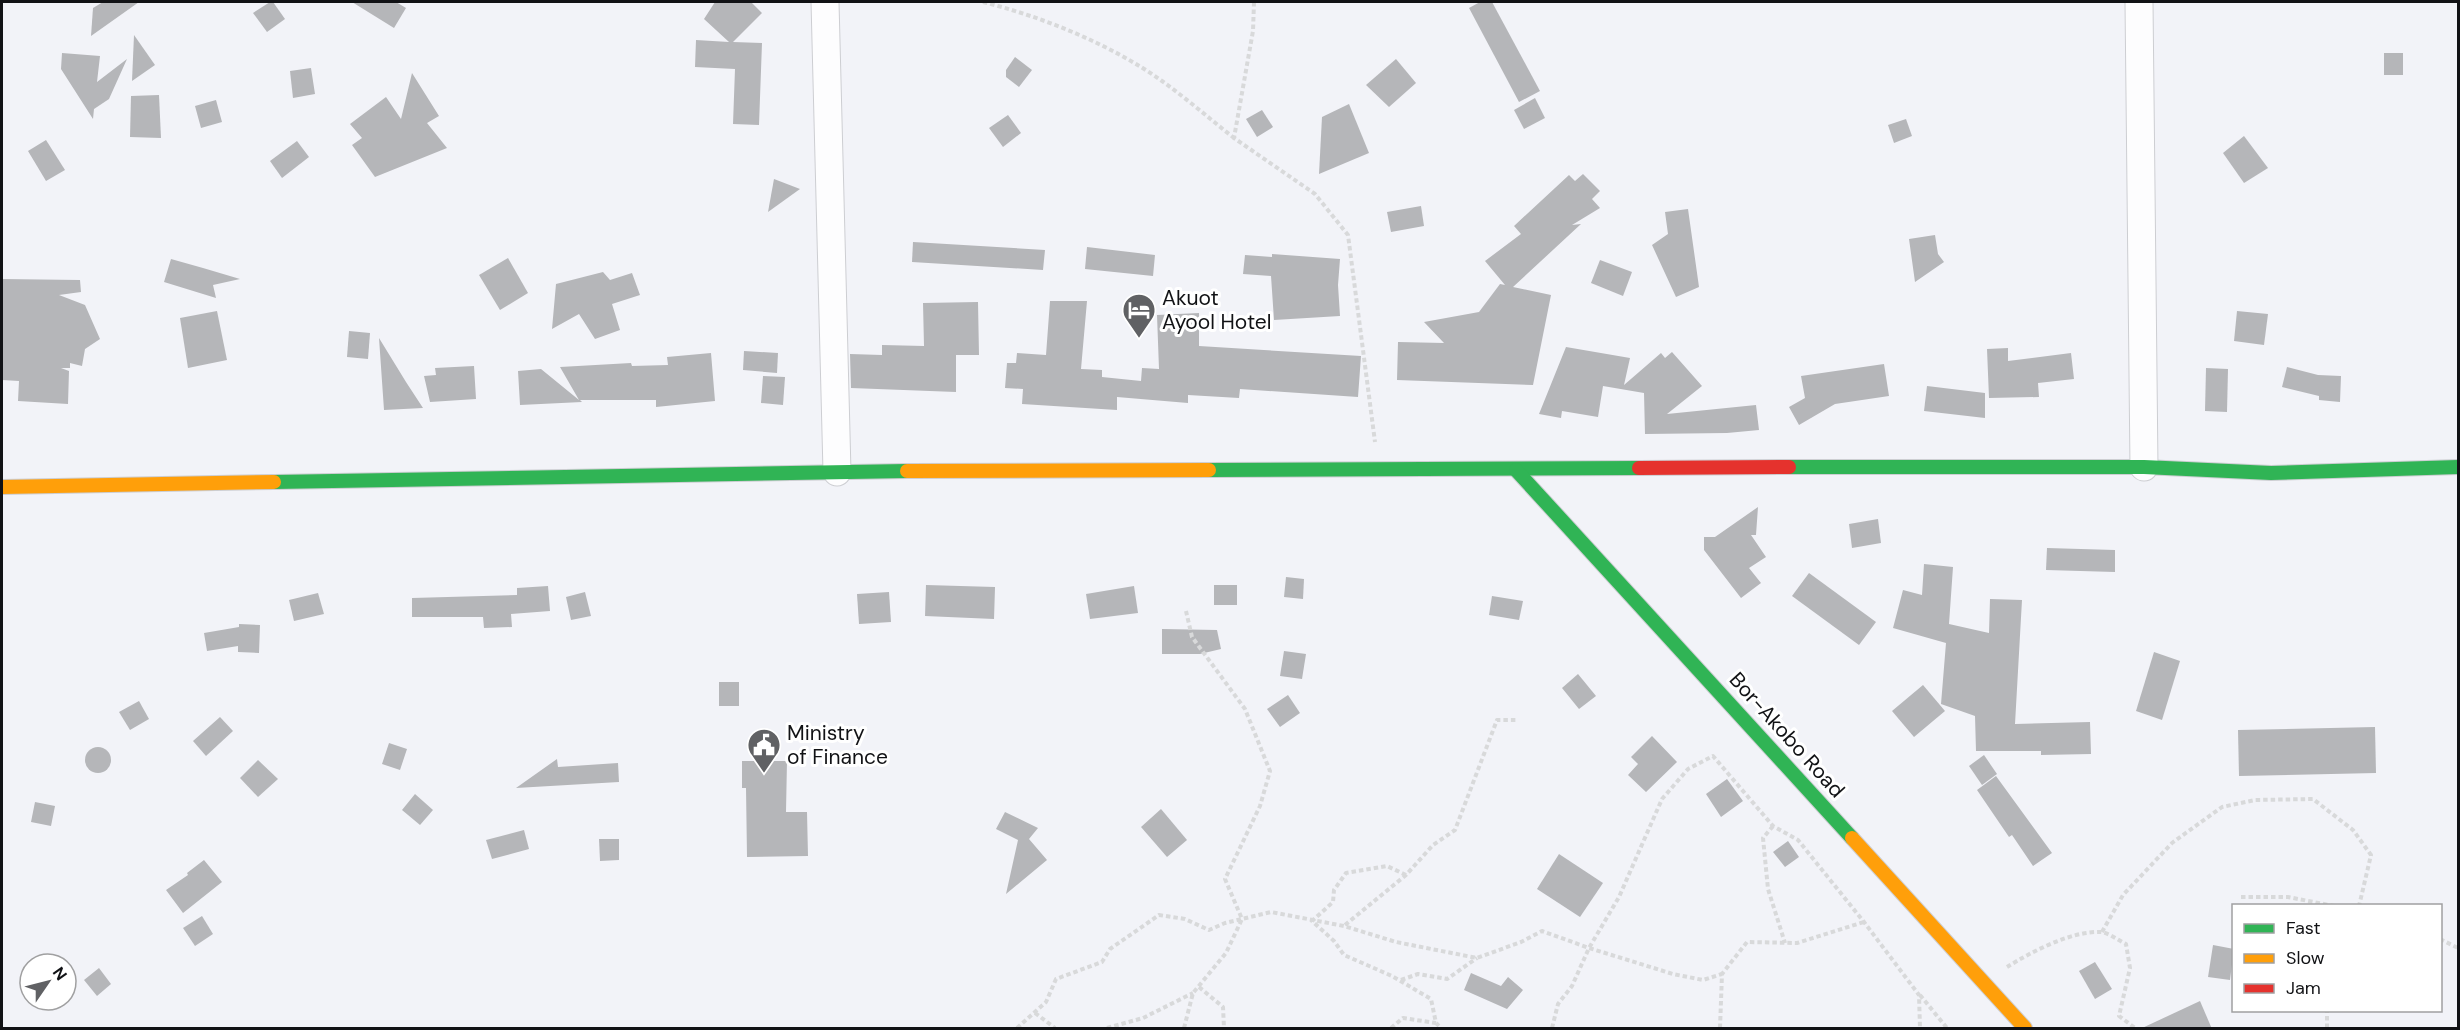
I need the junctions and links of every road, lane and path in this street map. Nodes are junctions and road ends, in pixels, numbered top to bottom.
1 (825, 2) edge
2 (983, 2) edge
3 (1254, 2) edge
4 (2139, 2) edge
5 (1234, 138) junction
6 (2144, 467) junction
7 (2458, 467) edge
8 (1379, 470) junction
9 (1516, 470) junction
10 (837, 472) junction
11 (2, 487) edge
12 (1186, 611) dead end
13 (1515, 720) dead end
14 (1773, 826) junction
15 (1406, 875) junction
16 (2241, 897) dead end
17 (2324, 904) edge
18 (2359, 904) edge
19 (1242, 919) junction
20 (1312, 921) junction
21 (1864, 921) junction
22 (1344, 926) junction
23 (2102, 932) junction
24 (2442, 940) edge
25 (1785, 943) junction
26 (1589, 948) junction
27 (2458, 948) edge
28 (1477, 958) junction
29 (1722, 974) junction
30 (1400, 981) junction
31 (1984, 982) junction
32 (1198, 987) junction
33 (1193, 993) junction
34 (1919, 995) junction
35 (2327, 1012) edge
36 (1035, 1013) junction
37 (1436, 1023) junction
38 (1017, 1029) edge
39 (1055, 1029) edge
40 (1107, 1029) edge
41 (1184, 1029) edge
42 (1224, 1029) edge
43 (1391, 1029) edge
44 (1441, 1029) edge
45 (1552, 1029) edge
46 (1720, 1029) edge
47 (1920, 1029) edge
48 (1947, 1029) edge
49 (2025, 1029) edge
50 (2135, 1029) edge
51 (2327, 1029) edge

1 - 10 street
2 - 5 path
3 - 5 path
4 - 6 street
5 - 8 path
6 - 7 street
6 - 9 street
8 - 9 street
8 - 10 street
9 - 31 street, Bor-Akobo Road
10 - 11 street
12 - 19 path
13 - 15 path
14 - 21 path
14 - 25 path
14 - 26 path
15 - 20 path
15 - 22 path
16 - 17 path
18 - 23 path
19 - 20 path
19 - 32 path
19 - 36 path
20 - 22 path
20 - 30 path
21 - 25 path
21 - 34 path
22 - 28 path
23 - 31 path
23 - 50 path
24 - 27 path
25 - 29 path
26 - 28 path
26 - 29 path
26 - 45 path
28 - 30 path
29 - 46 path
30 - 37 path
31 - 49 street, Bor-Akobo Road
32 - 33 path
32 - 42 path
33 - 40 path
33 - 41 path
34 - 47 path
34 - 48 path
35 - 51 path
36 - 38 path
36 - 39 path
37 - 43 path
37 - 44 path

